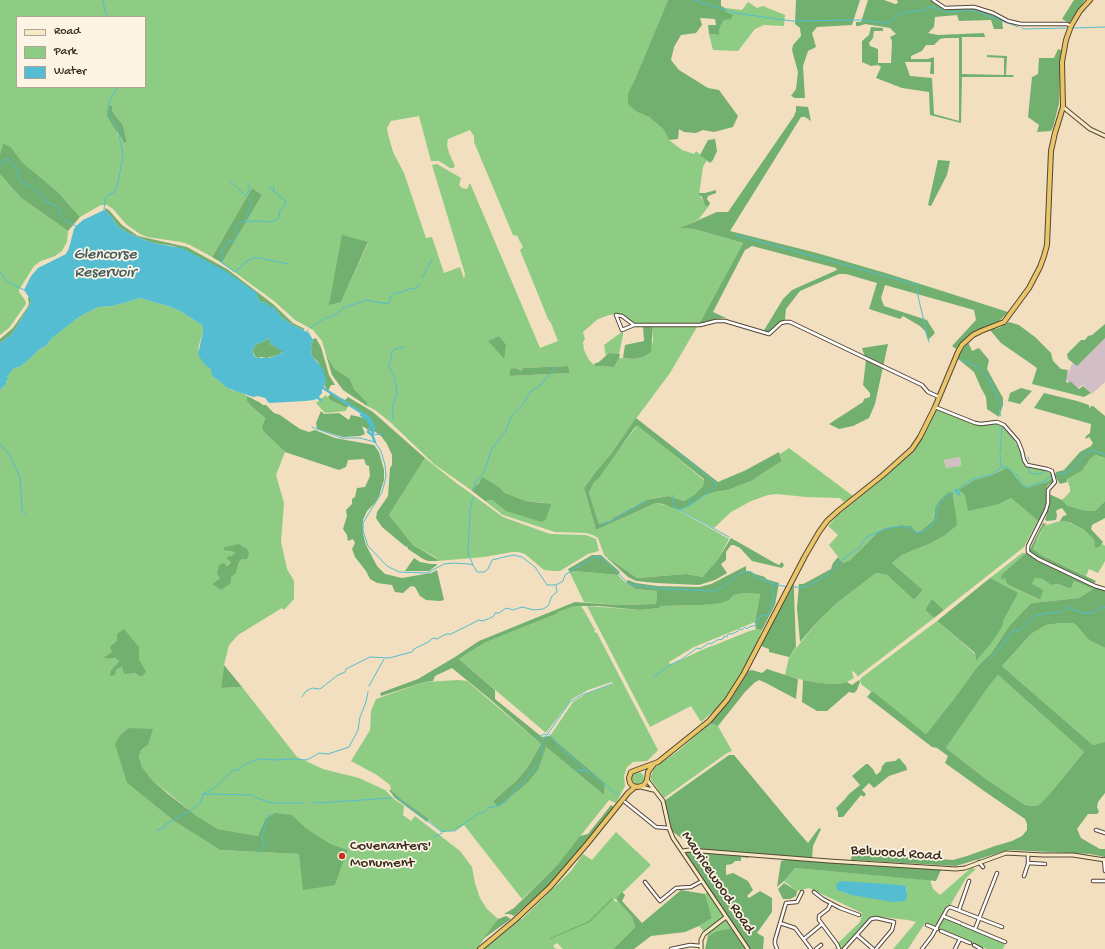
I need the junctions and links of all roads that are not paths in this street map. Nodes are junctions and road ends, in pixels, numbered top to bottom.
1 (933, 0) edge
2 (1090, 0) edge
3 (1070, 27) junction
4 (1063, 107) junction
5 (1105, 136) edge
6 (634, 325) junction
7 (939, 397) junction
8 (935, 407) junction
9 (1105, 589) edge
10 (654, 764) junction
11 (639, 769) junction
12 (647, 778) junction
13 (630, 783) junction
14 (642, 786) junction
15 (635, 787) junction
16 (655, 791) junction
17 (628, 793) junction
18 (625, 802) dead end
19 (669, 828) junction
20 (1096, 830) dead end
21 (1105, 832) edge
22 (683, 851) junction
23 (1028, 854) junction
24 (1104, 860) edge
25 (979, 862) junction
26 (1028, 863) junction
27 (1045, 864) dead end
28 (982, 867) dead end
29 (1105, 871) edge
30 (998, 873) dead end
31 (1024, 876) dead end
32 (1093, 881) dead end
33 (1105, 881) edge
34 (645, 882) dead end
35 (702, 882) junction
36 (964, 883) dead end
37 (802, 892) dead end
38 (814, 892) dead end
39 (831, 903) junction
40 (959, 910) junction
41 (859, 915) dead end
42 (944, 915) junction
43 (726, 917) junction
44 (980, 918) junction
45 (780, 923) junction
46 (822, 924) junction
47 (927, 925) dead end
48 (1002, 927) dead end
49 (937, 929) junction
50 (975, 929) junction
51 (941, 931) dead end
52 (857, 935) junction
53 (804, 939) junction
54 (960, 939) junction
55 (1005, 942) dead end
56 (970, 943) dead end
57 (821, 945) dead end
58 (974, 946) dead end
59 (701, 947) edge
60 (480, 949) edge
61 (671, 949) edge
62 (748, 949) edge
63 (777, 949) edge
64 (811, 949) edge
65 (816, 949) edge
66 (839, 949) edge
67 (844, 949) edge
68 (873, 949) edge
69 (876, 949) edge
70 (922, 949) edge
71 (955, 949) edge
72 (981, 949) edge

1 - 3 street
2 - 3 highway
3 - 4 highway
4 - 5 street
4 - 7 highway
6 - 6 street
6 - 7 street
7 - 8 highway
8 - 9 street
8 - 10 highway
10 - 11 highway
10 - 12 highway
11 - 12 highway
11 - 13 highway
12 - 14 highway
12 - 16 street, Mauricewood Road
13 - 15 highway
13 - 17 highway
14 - 15 highway
14 - 16 street
15 - 17 highway
16 - 19 street, Mauricewood Road
17 - 60 highway
18 - 19 street, Mauricewood Road
19 - 22 street, Mauricewood Road
20 - 21 street
22 - 25 street, Belwood Road
22 - 35 street, Mauricewood Road
23 - 24 street, Belwood Road
23 - 25 street, Belwood Road
23 - 26 street
24 - 29 street
25 - 28 street
26 - 27 street
26 - 31 street
30 - 44 street
32 - 33 street
34 - 35 street
35 - 43 street, Mauricewood Road
36 - 40 street
37 - 45 street
38 - 39 street
39 - 41 street
39 - 46 street
40 - 42 street
40 - 44 street
42 - 49 street
42 - 50 street
43 - 59 street
43 - 62 street, Mauricewood Road
44 - 48 street
44 - 50 street
45 - 53 street
45 - 63 street
46 - 53 street
46 - 66 street
47 - 49 street
49 - 70 street
50 - 55 street
51 - 54 street
52 - 67 street
52 - 68 street
52 - 69 street
53 - 64 street
54 - 56 street
54 - 71 street
57 - 65 street
58 - 72 street
59 - 61 street

